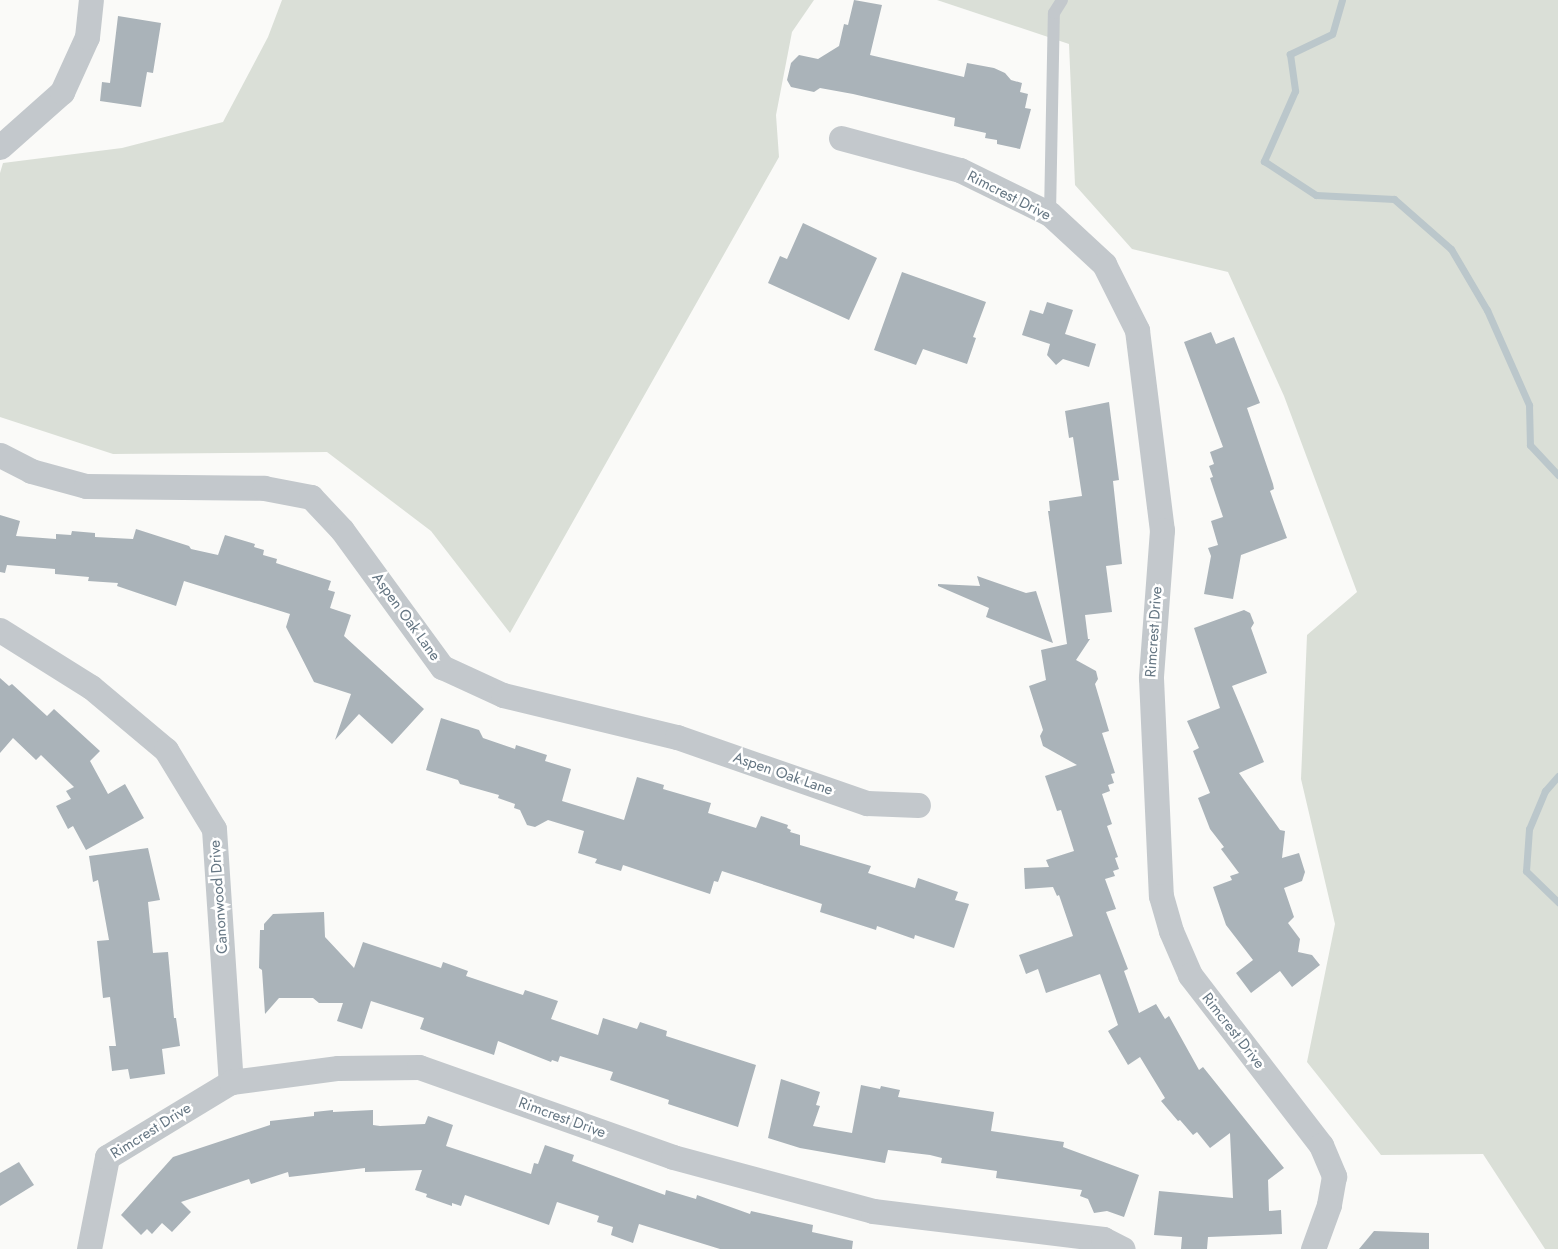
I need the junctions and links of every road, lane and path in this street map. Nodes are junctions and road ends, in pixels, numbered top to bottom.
1 (91, 0) edge
2 (1062, 0) edge
3 (841, 138) dead end
4 (0, 147) edge
5 (1050, 214) junction
6 (0, 455) edge
7 (0, 630) edge
8 (918, 806) dead end
9 (231, 1082) junction
10 (89, 1249) edge
11 (1123, 1249) edge
12 (1313, 1249) edge

1 - 4 street
2 - 5 lane
3 - 5 street, Rimcrest Drive
5 - 12 street, Rimcrest Drive
6 - 8 street, Aspen Oak Lane
7 - 9 street, Canonwood Drive
9 - 10 street, Rimcrest Drive
9 - 11 street, Rimcrest Drive

